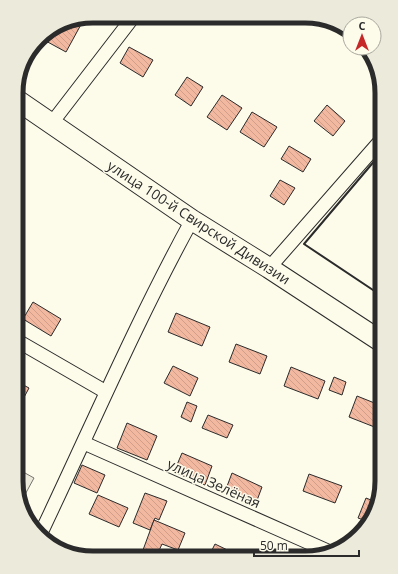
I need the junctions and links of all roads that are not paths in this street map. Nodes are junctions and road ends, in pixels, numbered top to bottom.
1 (129, 23) edge
2 (23, 104) edge
3 (51, 124) junction
4 (375, 147) edge
5 (192, 220) junction
6 (270, 268) junction
7 (375, 337) edge
8 (23, 344) edge
9 (106, 392) junction
10 (84, 443) junction
11 (43, 529) edge
12 (323, 549) edge

1 - 3 street
2 - 3 main road, улица 100-й Свирской Дивизии
3 - 5 main road, улица 100-й Свирской Дивизии
4 - 6 street
5 - 6 main road, улица 100-й Свирской Дивизии
5 - 9 street
6 - 7 main road, улица 100-й Свирской Дивизии
8 - 9 street
9 - 10 street
10 - 11 street
10 - 12 street, улица Зелёная

